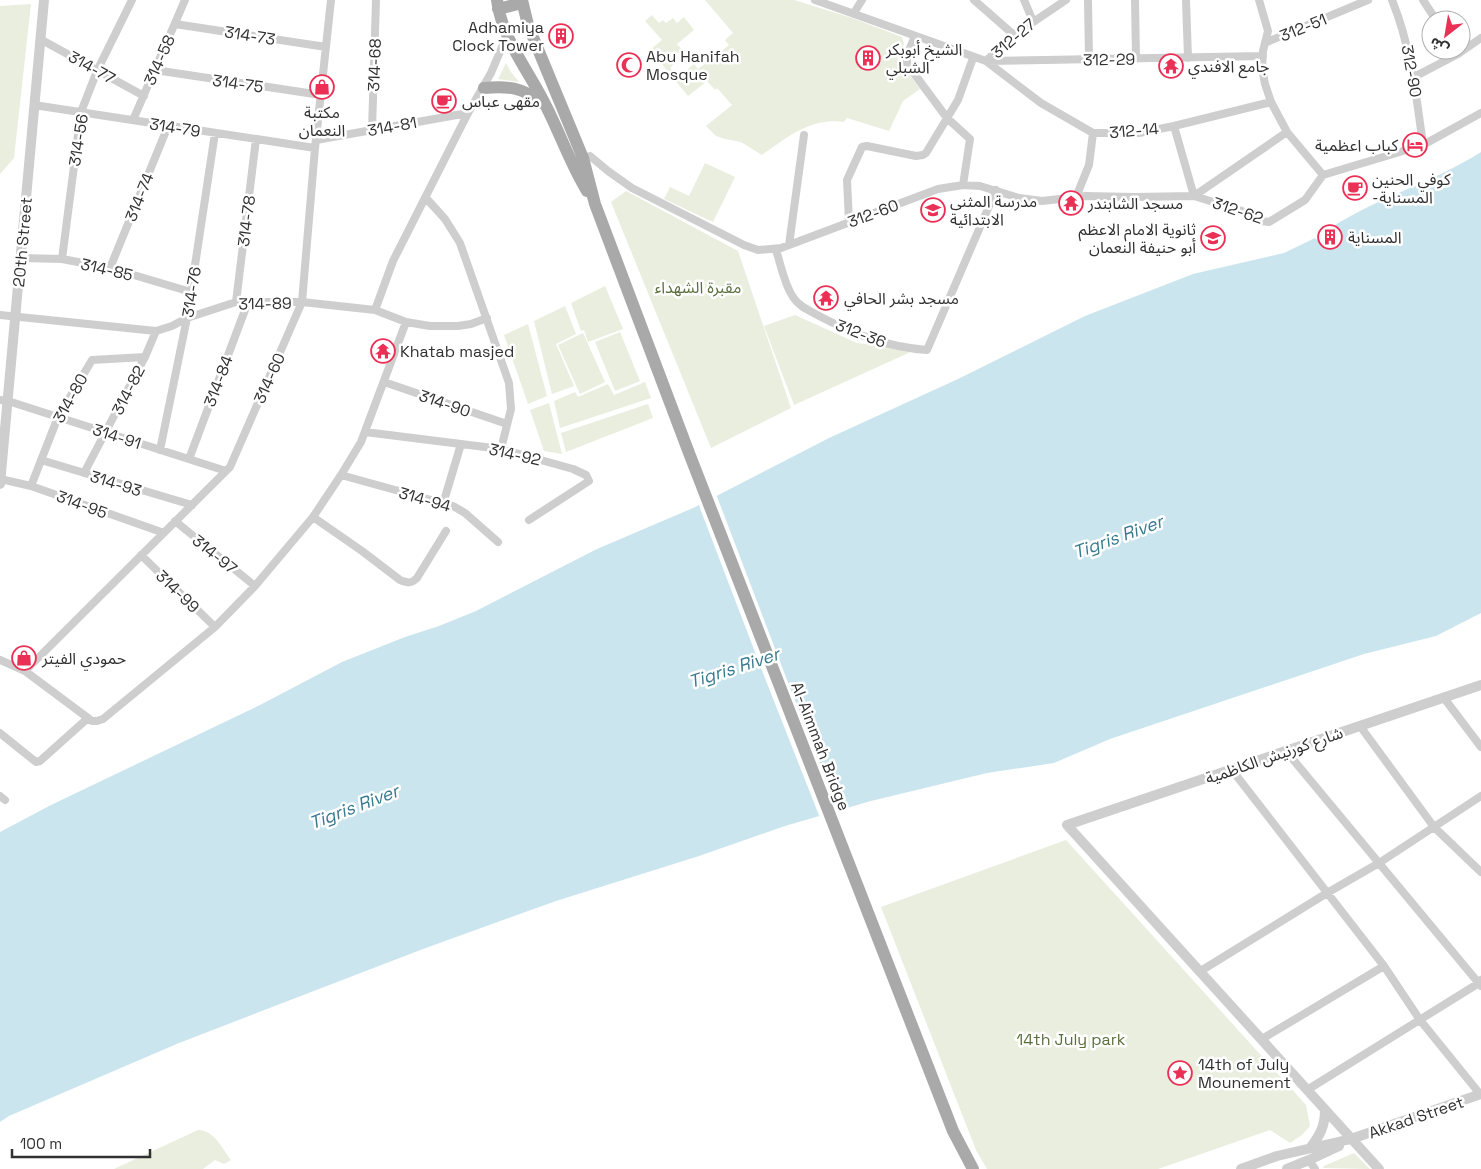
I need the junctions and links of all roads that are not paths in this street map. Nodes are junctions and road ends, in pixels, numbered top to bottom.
1 (44, 0) edge
2 (132, 0) edge
3 (185, 0) edge
4 (331, 0) edge
5 (376, 0) edge
6 (815, 0) edge
7 (862, 0) edge
8 (974, 0) edge
9 (1024, 0) edge
10 (1066, 0) edge
11 (1088, 0) edge
12 (1135, 0) edge
13 (1186, 0) edge
14 (1259, 0) edge
15 (1368, 0) edge
16 (1392, 0) edge
17 (524, 1) edge
18 (497, 4) edge
19 (854, 13) junction
20 (1033, 21) junction
21 (175, 24) junction
22 (528, 25) junction
23 (506, 35) junction
24 (1014, 35) junction
25 (915, 36) junction
26 (40, 39) junction
27 (1266, 42) junction
28 (326, 47) junction
29 (1262, 56) junction
30 (973, 58) junction
31 (1136, 58) junction
32 (1188, 58) junction
33 (1090, 59) junction
34 (1443, 60) edge
35 (986, 61) junction
36 (155, 70) junction
37 (98, 71) junction
38 (1414, 77) junction
39 (484, 88) junction
40 (320, 95) junction
41 (144, 96) junction
42 (1271, 102) junction
43 (34, 105) junction
44 (547, 107) junction
45 (80, 112) junction
46 (468, 113) junction
47 (1481, 114) edge
48 (946, 118) junction
49 (133, 120) junction
50 (168, 126) junction
51 (1174, 126) junction
52 (372, 130) junction
53 (1288, 132) junction
54 (215, 133) junction
55 (1093, 134) junction
56 (804, 135) dead end
57 (256, 139) junction
58 (315, 144) junction
59 (1423, 145) junction
60 (583, 158) junction
61 (1323, 175) junction
62 (962, 185) junction
63 (996, 190) junction
64 (1194, 196) junction
65 (1076, 197) junction
66 (426, 198) junction
67 (595, 205) junction
68 (849, 222) junction
69 (789, 245) junction
70 (776, 250) junction
71 (21, 258) junction
72 (62, 259) junction
73 (110, 268) junction
74 (191, 292) junction
75 (236, 302) junction
76 (248, 302) junction
77 (302, 302) junction
78 (375, 310) junction
79 (0, 315) edge
80 (16, 318) junction
81 (187, 318) junction
82 (487, 318) junction
83 (406, 322) junction
84 (156, 331) junction
85 (145, 357) junction
86 (384, 382) junction
87 (4, 400) edge
88 (58, 417) junction
89 (507, 424) junction
90 (106, 432) junction
91 (365, 432) junction
92 (461, 444) junction
93 (500, 449) junction
94 (160, 450) junction
95 (189, 459) junction
96 (41, 460) junction
97 (226, 471) junction
98 (84, 473) junction
99 (341, 475) junction
100 (0, 479) edge
101 (0, 484) edge
102 (31, 486) junction
103 (443, 504) junction
104 (192, 505) junction
105 (313, 517) junction
106 (529, 520) dead end
107 (175, 521) junction
108 (446, 531) dead end
109 (164, 533) junction
110 (498, 542) dead end
111 (141, 555) junction
112 (255, 586) junction
113 (215, 627) junction
114 (0, 660) edge
115 (25, 670) junction
116 (1481, 685) edge
117 (1444, 698) junction
118 (88, 718) junction
119 (1360, 726) junction
120 (0, 733) edge
121 (1481, 747) edge
122 (1286, 751) junction
123 (1232, 770) junction
124 (1481, 796) edge
125 (1434, 827) junction
126 (1380, 863) junction
127 (1481, 872) edge
128 (1327, 892) junction
129 (1384, 966) junction
130 (1199, 972) junction
131 (1480, 983) edge
132 (1420, 1020) junction
133 (1262, 1039) junction
134 (1307, 1090) junction
135 (1481, 1094) edge
136 (1325, 1110) junction
137 (954, 1131) junction
138 (1351, 1139) junction
139 (1311, 1147) junction
140 (1312, 1165) edge
141 (964, 1169) edge
142 (973, 1169) edge
143 (1242, 1169) edge
144 (1287, 1169) edge
145 (1379, 1169) edge

1 - 26 street, 20th Street
2 - 37 street, 314-56
3 - 21 street, 314-58
4 - 28 street, 314-60
5 - 52 street, 314-68
6 - 19 street
7 - 19 street
8 - 24 street
9 - 20 street
10 - 20 street, 312-27
11 - 33 street
12 - 31 street
13 - 32 street
14 - 27 street
15 - 27 street, 312-51
16 - 38 street, 312-90
17 - 18 main road
17 - 22 main road
18 - 23 main road
19 - 25 street
20 - 24 street, 312-27
21 - 28 street, 314-73
21 - 36 street, 314-58
22 - 23 main road
22 - 60 main road
23 - 39 street
23 - 44 main road
24 - 35 street, 312-27
25 - 30 street
25 - 48 street
26 - 37 street, 314-77
26 - 43 street, 20th Street
27 - 29 street
28 - 40 street, 314-60
29 - 32 street, 312-29
29 - 42 street
30 - 35 street
30 - 48 street
31 - 32 street, 312-29
31 - 33 street, 312-29
33 - 35 street, 312-29
34 - 38 street
35 - 55 street, 312-14
36 - 40 street, 314-75
36 - 41 street, 314-58
37 - 41 street, 314-77
37 - 45 street, 314-56
38 - 59 street, 312-90
39 - 44 main road
39 - 46 street
40 - 58 street, 314-60
41 - 49 street, 314-58
42 - 51 street, 312-14
42 - 53 street
43 - 45 street, 314-79
43 - 71 street, 20th Street
44 - 67 main road
45 - 49 street, 314-79
45 - 72 street, 314-56
46 - 52 street, 314-81
46 - 66 street
47 - 59 street
48 - 62 street
48 - 68 street
49 - 50 street, 314-79
50 - 54 street, 314-79
50 - 73 street, 314-74
51 - 55 street, 312-14
51 - 64 street
52 - 58 street, 314-81
53 - 61 street
53 - 64 street
54 - 57 street, 314-79
54 - 74 street, 314-76
55 - 65 street
56 - 69 street
57 - 58 street, 314-79
57 - 75 street, 314-78
58 - 77 street, 314-60
59 - 61 street
60 - 67 main road
60 - 70 street, 312-60
61 - 64 street, 312-62
62 - 63 street, 312-60
62 - 68 street, 312-60
63 - 65 street, 312-60
63 - 70 street, 312-36
64 - 65 street, 312-60
66 - 78 street
66 - 82 street
67 - 137 main road, Al-Aimmah Bridge
68 - 69 street, 312-60
69 - 70 street, 312-60
71 - 72 street, 314-85
71 - 80 street, 20th Street
72 - 73 street, 314-85
73 - 74 street, 314-85
74 - 81 street, 314-76
75 - 76 street, 314-89
75 - 81 street, 314-89
76 - 77 street, 314-89
76 - 95 street, 314-84
77 - 78 street, 314-89
77 - 97 street, 314-60
78 - 83 street, 314-89
79 - 80 street, 314-89
80 - 84 street, 314-89
80 - 87 street, 20th Street
81 - 84 street, 314-89
81 - 94 street, 314-76
82 - 83 street, 314-89
82 - 89 street
83 - 86 street
84 - 85 street, 314-82
85 - 88 street, 314-80
85 - 90 street, 314-82
86 - 89 street, 314-90
86 - 91 street
87 - 88 street, 314-91
87 - 100 street, 20th Street
88 - 90 street, 314-91
88 - 96 street, 314-80
89 - 93 street
90 - 94 street, 314-91
90 - 98 street, 314-82
91 - 92 street, 314-92
91 - 99 street
92 - 93 street, 314-92
92 - 103 street
93 - 106 street, 314-92
94 - 95 street, 314-91
95 - 97 street, 314-91
96 - 98 street, 314-93
96 - 102 street, 314-80
97 - 104 street, 314-60
98 - 104 street, 314-93
99 - 103 street, 314-94
99 - 105 street
100 - 101 street, 20th Street
100 - 102 street, 314-95
102 - 109 street, 314-95
103 - 110 street, 314-94
104 - 107 street, 314-60
105 - 108 street
105 - 112 street
107 - 109 street, 314-60
107 - 112 street, 314-97
109 - 111 street, 314-60
111 - 113 street, 314-99
111 - 115 street, 314-60
112 - 113 street
113 - 118 street
114 - 115 street
115 - 118 street
116 - 117 street, شارع كورنيش الكاظمية
117 - 119 street, شارع كورنيش الكاظمية
117 - 121 street
118 - 120 street
119 - 122 street, شارع كورنيش الكاظمية
119 - 125 street
122 - 123 street, شارع كورنيش الكاظمية
122 - 126 street
123 - 128 street
123 - 130 street, شارع كورنيش الكاظمية
124 - 125 street
125 - 126 street
125 - 127 street
126 - 128 street
126 - 131 street
128 - 129 street
128 - 130 street
129 - 132 street
129 - 133 street
130 - 133 street
131 - 132 street
132 - 134 street
132 - 135 street
133 - 134 street
134 - 136 street
135 - 138 street, Akkad Street
136 - 138 street
136 - 139 street
137 - 141 main road, Al-Aimmah Bridge
137 - 142 main road, Al-Aimmah Bridge
138 - 139 street, Akkad Street
138 - 140 street, Akkad Street
138 - 145 street
139 - 143 street, Akkad Street
140 - 144 street, Akkad Street

